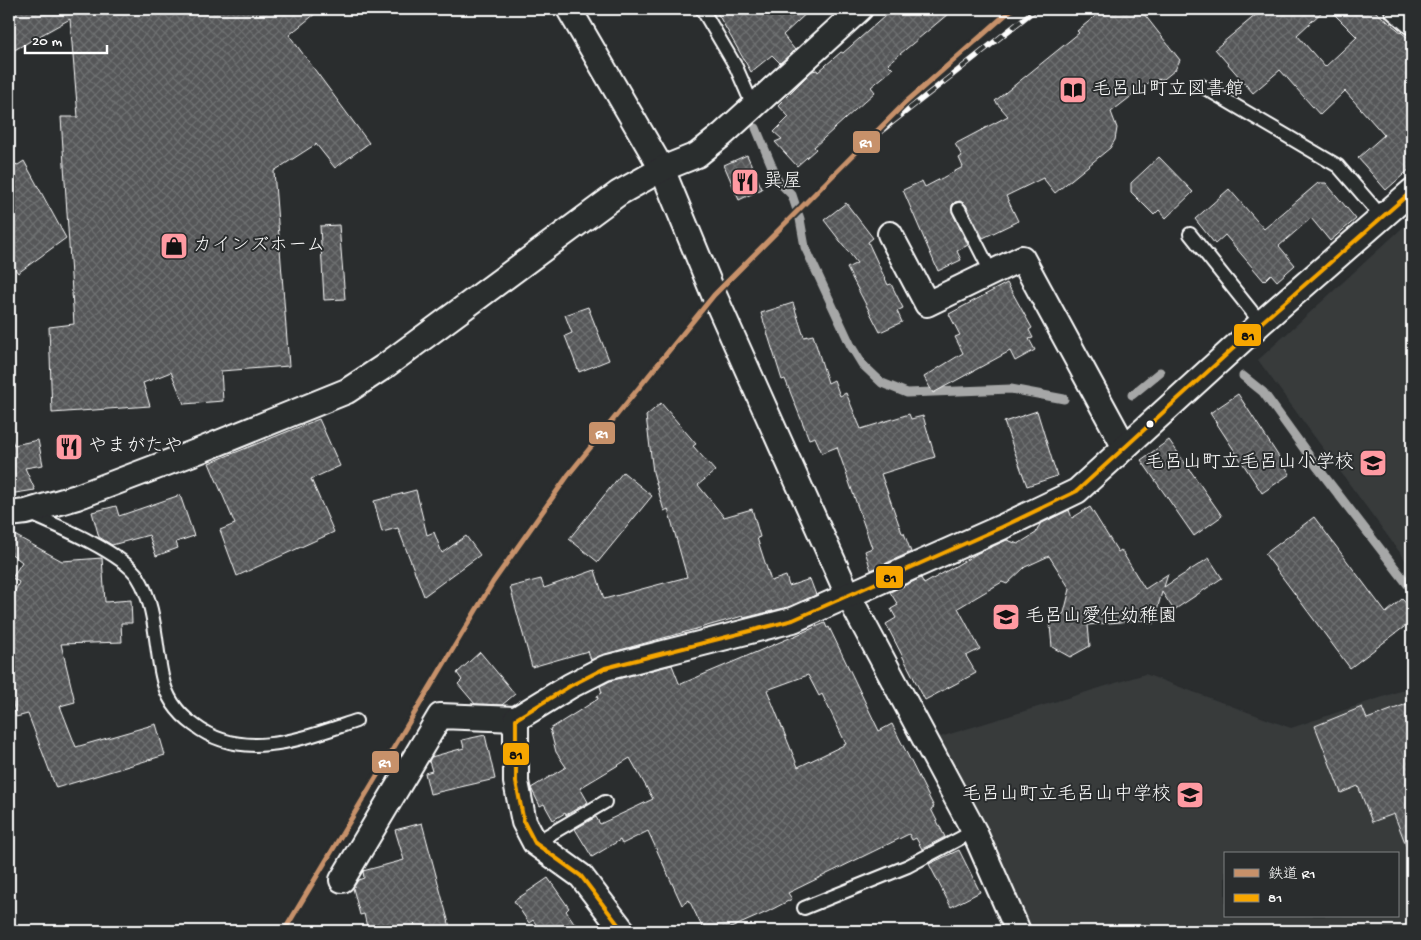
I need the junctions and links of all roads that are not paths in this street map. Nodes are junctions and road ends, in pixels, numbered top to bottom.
1 (569, 9) edge
2 (702, 9) edge
3 (860, 9) edge
4 (1397, 9) edge
5 (1412, 22) edge
6 (1200, 85) dead end
7 (754, 106) junction
8 (662, 169) junction
9 (1412, 191) edge
10 (959, 209) dead end
11 (1383, 218) junction
12 (890, 234) dead end
13 (1190, 234) dead end
14 (990, 272) junction
15 (1261, 323) junction
16 (1124, 446) junction
17 (17, 513) edge
18 (849, 597) junction
19 (516, 719) junction
20 (356, 721) dead end
21 (605, 802) dead end
22 (974, 832) junction
23 (535, 843) junction
24 (342, 880) dead end
25 (804, 908) dead end
26 (623, 931) edge
27 (1018, 931) edge

1 - 8 street
2 - 7 lane
3 - 7 street
4 - 5 street
6 - 11 lane
7 - 8 street
8 - 17 street
8 - 18 street
9 - 11 street
10 - 14 lane
11 - 15 street
12 - 14 street
13 - 15 lane
14 - 16 street
15 - 16 street
16 - 18 street
17 - 20 lane
18 - 19 street
18 - 22 street
19 - 23 street
19 - 24 street
21 - 23 lane
22 - 25 lane
22 - 27 street
23 - 26 street

